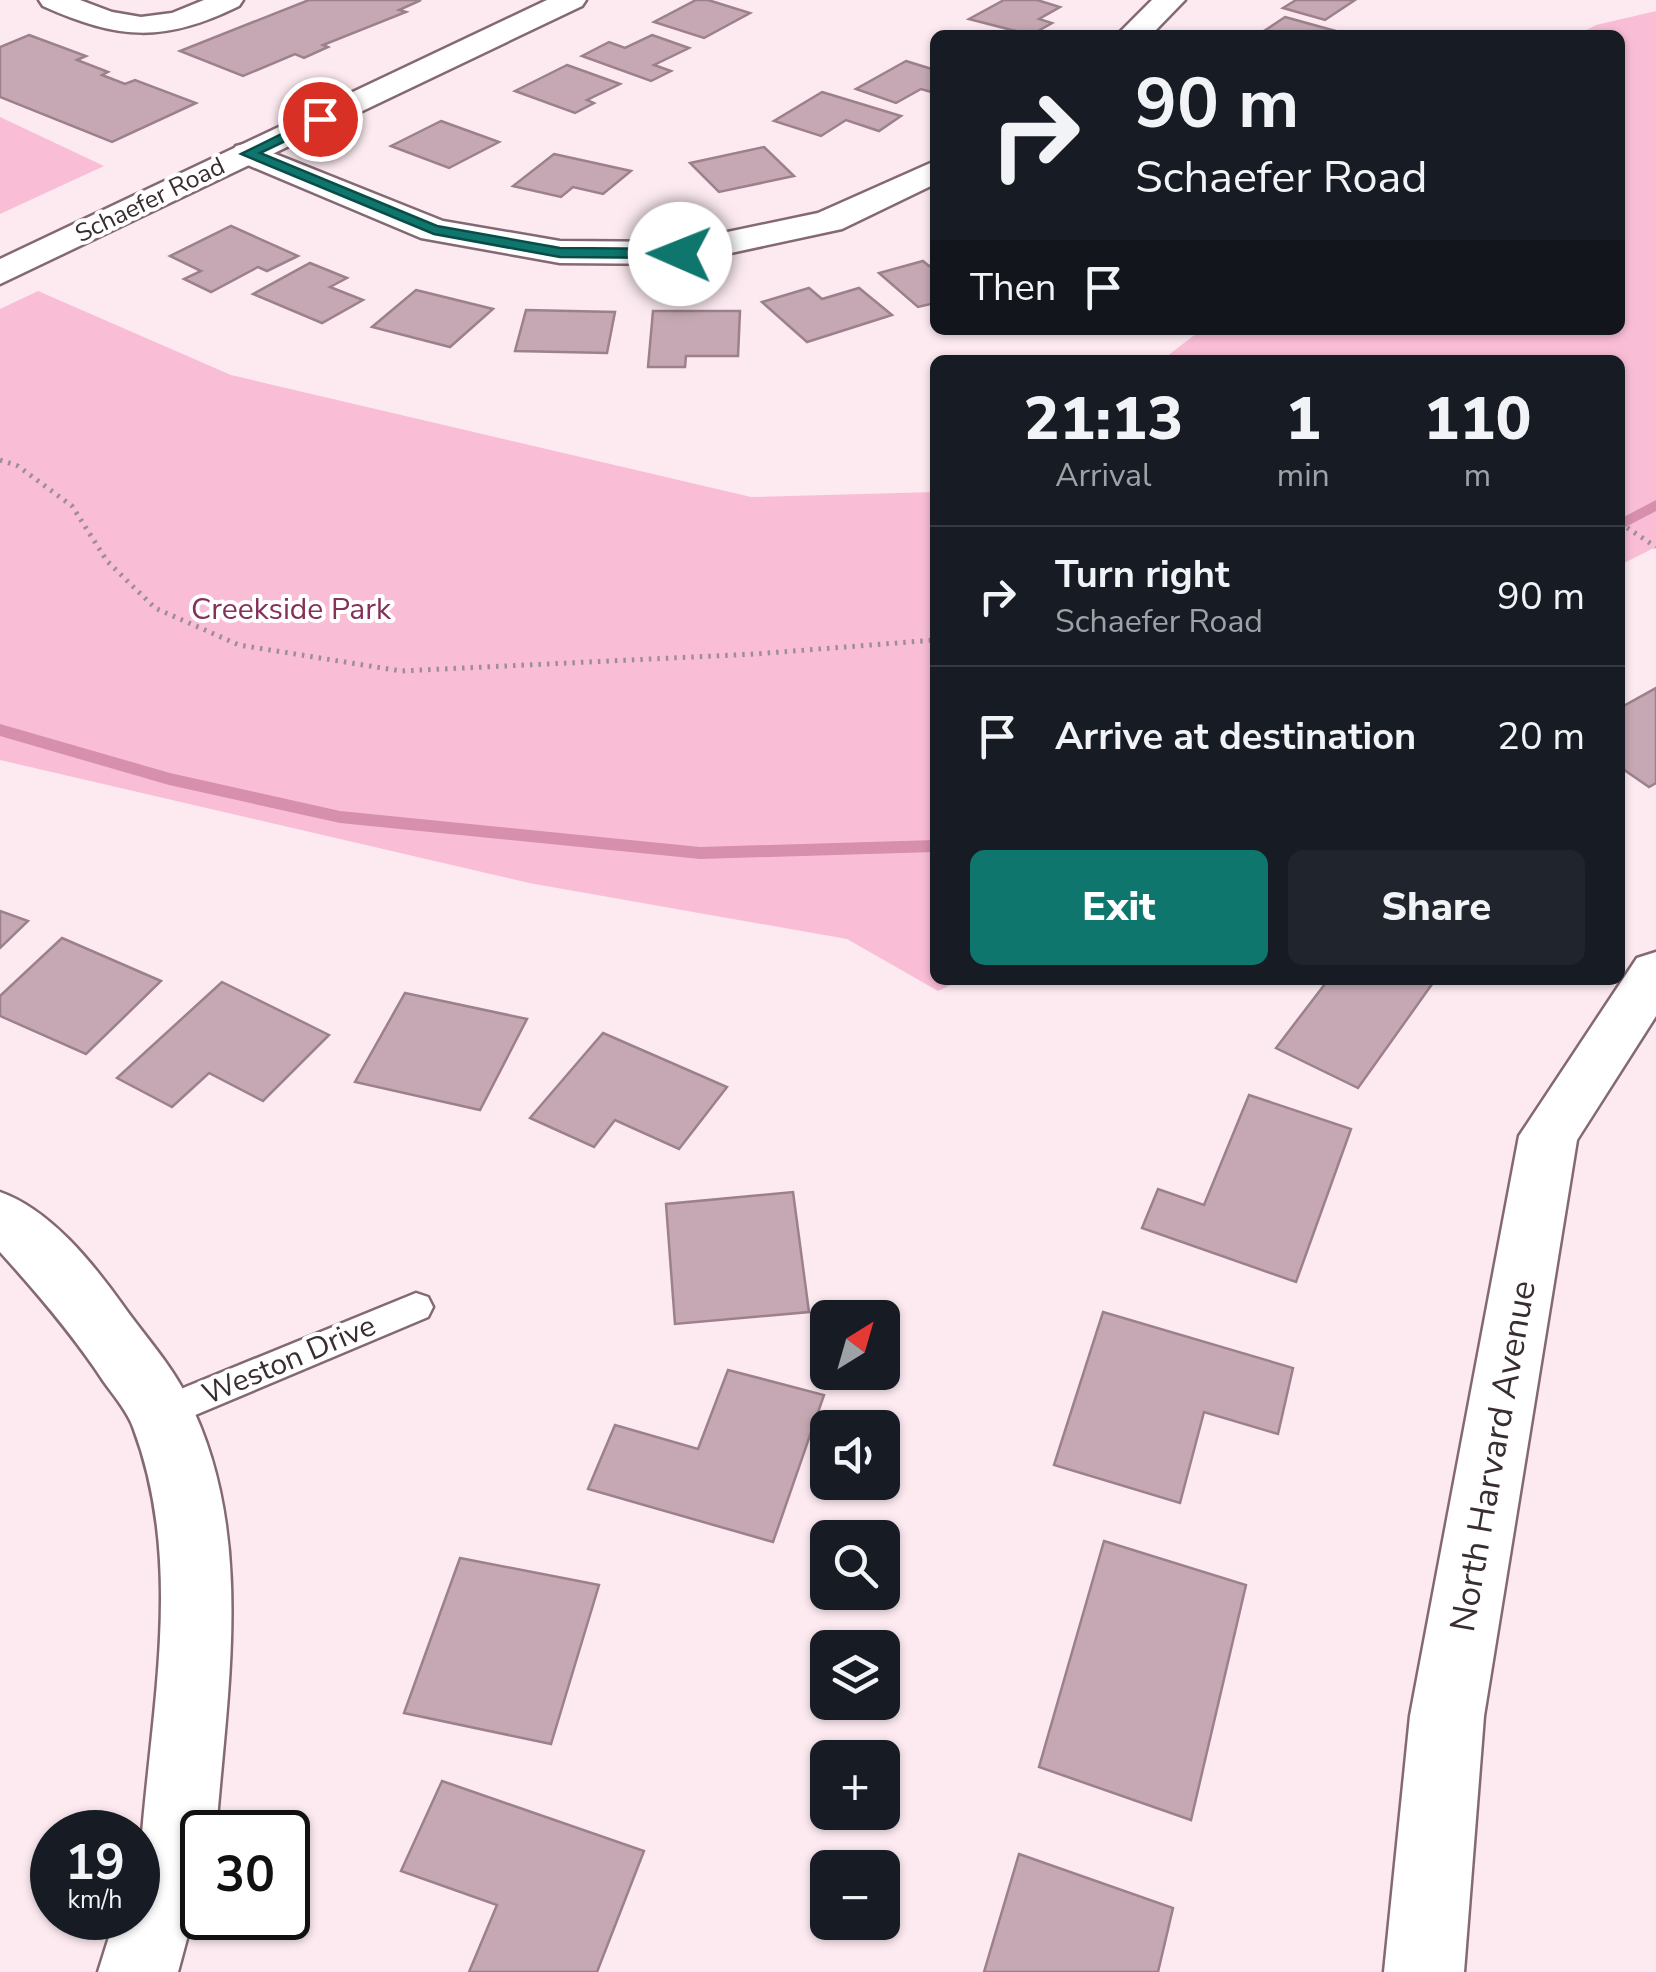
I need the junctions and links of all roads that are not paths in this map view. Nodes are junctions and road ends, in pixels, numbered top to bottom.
1 (54, 0) edge
2 (228, 0) edge
3 (571, 0) edge
4 (1170, 0) edge
5 (1138, 30) edge
6 (248, 154) junction
7 (930, 173) edge
8 (0, 273) edge
9 (1656, 972) edge
10 (0, 1217) edge
11 (416, 1307) dead end
12 (162, 1413) junction
13 (138, 1972) edge
14 (1424, 1972) edge

1 - 2 street
3 - 6 street, Schaefer Road
4 - 5 street
6 - 7 street
6 - 8 street, Schaefer Road
9 - 14 street, North Harvard Avenue
10 - 12 street
11 - 12 lane, Weston Drive
12 - 13 street

